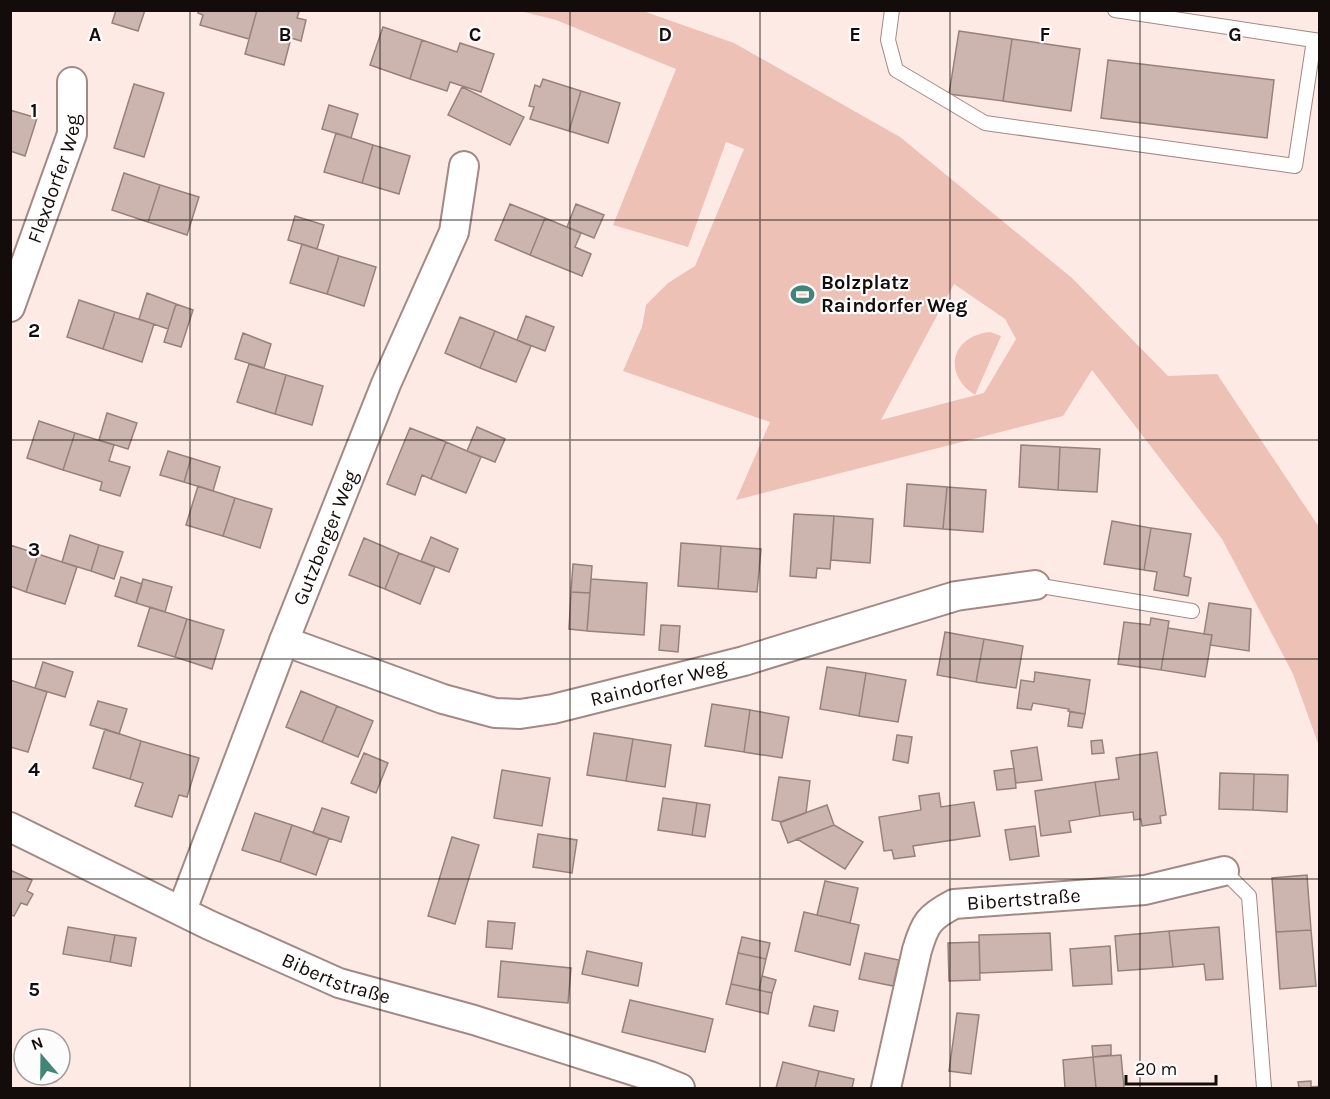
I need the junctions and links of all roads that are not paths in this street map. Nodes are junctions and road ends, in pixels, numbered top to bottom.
1 (892, 10) edge
2 (1114, 10) edge
3 (1317, 41) edge
4 (72, 82) dead end
5 (464, 166) dead end
6 (10, 307) edge
7 (1035, 585) joint
8 (1192, 611) dead end
9 (284, 641) junction
10 (10, 827) edge
11 (1224, 871) joint
12 (182, 910) junction
13 (680, 1089) edge
14 (886, 1089) edge
15 (1264, 1089) edge

1 - 3 lane
2 - 3 lane
4 - 6 street, Flexdorfer Weg
5 - 9 street, Gutzberger Weg
7 - 8 lane
7 - 9 street, Raindorfer Weg
9 - 12 street, Gutzberger Weg
10 - 12 street, Bibertstraße
11 - 14 street, Bibertstraße
11 - 15 lane
12 - 13 street, Bibertstraße

